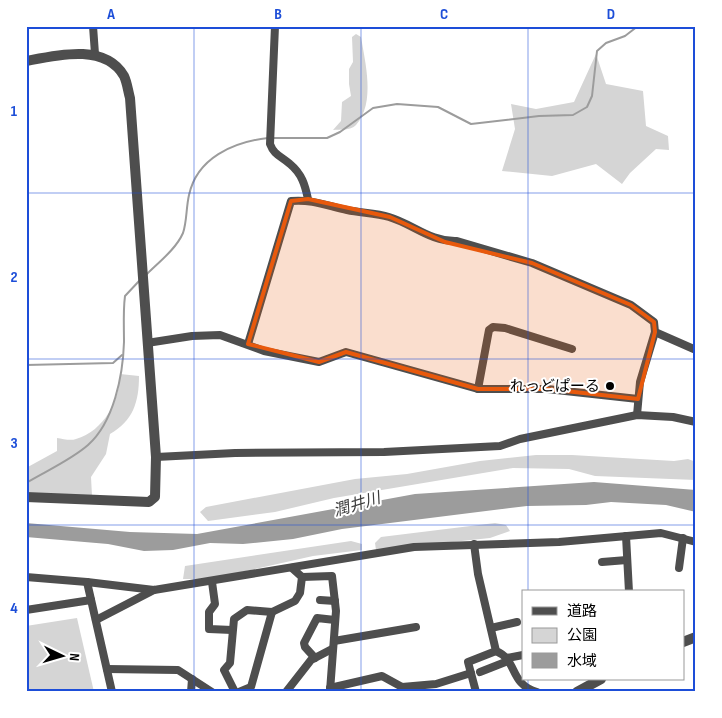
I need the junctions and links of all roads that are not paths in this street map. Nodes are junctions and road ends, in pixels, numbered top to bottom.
1 (93, 26) edge
2 (275, 26) edge
3 (95, 54) junction
4 (26, 61) edge
5 (308, 200) junction
6 (655, 332) junction
7 (147, 344) junction
8 (248, 344) junction
9 (572, 349) dead end
10 (696, 350) edge
11 (478, 389) junction
12 (638, 399) junction
13 (637, 415) junction
14 (696, 422) edge
15 (156, 457) junction
16 (26, 497) edge
17 (626, 536) junction
18 (683, 538) junction
19 (696, 542) edge
20 (474, 544) junction
21 (627, 560) junction
22 (602, 562) dead end
23 (292, 568) junction
24 (679, 568) dead end
25 (26, 577) edge
26 (302, 577) junction
27 (87, 582) junction
28 (212, 582) junction
29 (154, 590) junction
30 (629, 590) edge
31 (91, 600) junction
32 (320, 600) dead end
33 (335, 601) junction
34 (26, 610) edge
35 (272, 612) junction
36 (96, 620) junction
37 (335, 620) junction
38 (517, 622) dead end
39 (416, 627) dead end
40 (491, 628) junction
41 (232, 630) junction
42 (696, 637) edge
43 (334, 641) junction
44 (684, 642) edge
45 (332, 649) junction
46 (496, 651) junction
47 (522, 655) edge
48 (315, 658) junction
49 (508, 660) junction
50 (107, 669) junction
51 (480, 672) dead end
52 (471, 673) junction
53 (192, 679) junction
54 (596, 680) edge
55 (347, 688) edge
56 (330, 690) edge
57 (112, 692) edge
58 (191, 692) edge
59 (212, 692) edge
60 (235, 692) edge
61 (239, 692) edge
62 (286, 692) edge
63 (476, 692) edge
64 (537, 692) edge
65 (577, 692) edge

1 - 3 street
2 - 5 street
3 - 4 street
3 - 7 street
5 - 6 street
5 - 8 street
6 - 10 street
6 - 12 street
7 - 8 street
7 - 15 street
8 - 11 street
9 - 11 street
11 - 12 street
12 - 13 street
13 - 14 street
13 - 15 street
15 - 16 street
17 - 18 street
17 - 20 street
17 - 21 street
18 - 19 street
18 - 24 street
20 - 23 street
20 - 40 street
21 - 22 street
21 - 30 street
23 - 26 street
23 - 28 street
25 - 27 street
26 - 33 street
26 - 35 street
27 - 29 street
27 - 31 street
28 - 29 street
28 - 41 street
29 - 36 street
31 - 34 street
31 - 36 street
32 - 33 street
33 - 37 street
35 - 41 street
35 - 61 street
36 - 50 street
37 - 43 street
37 - 48 street
38 - 40 street
39 - 43 street
40 - 46 street
41 - 60 street
42 - 44 street
43 - 45 street
45 - 48 street
45 - 56 street
46 - 49 street
46 - 52 street
47 - 49 street
48 - 62 street
49 - 51 street
49 - 64 street
50 - 53 street
50 - 57 street
52 - 55 street
52 - 63 street
53 - 58 street
53 - 59 street
54 - 65 street
55 - 56 street

